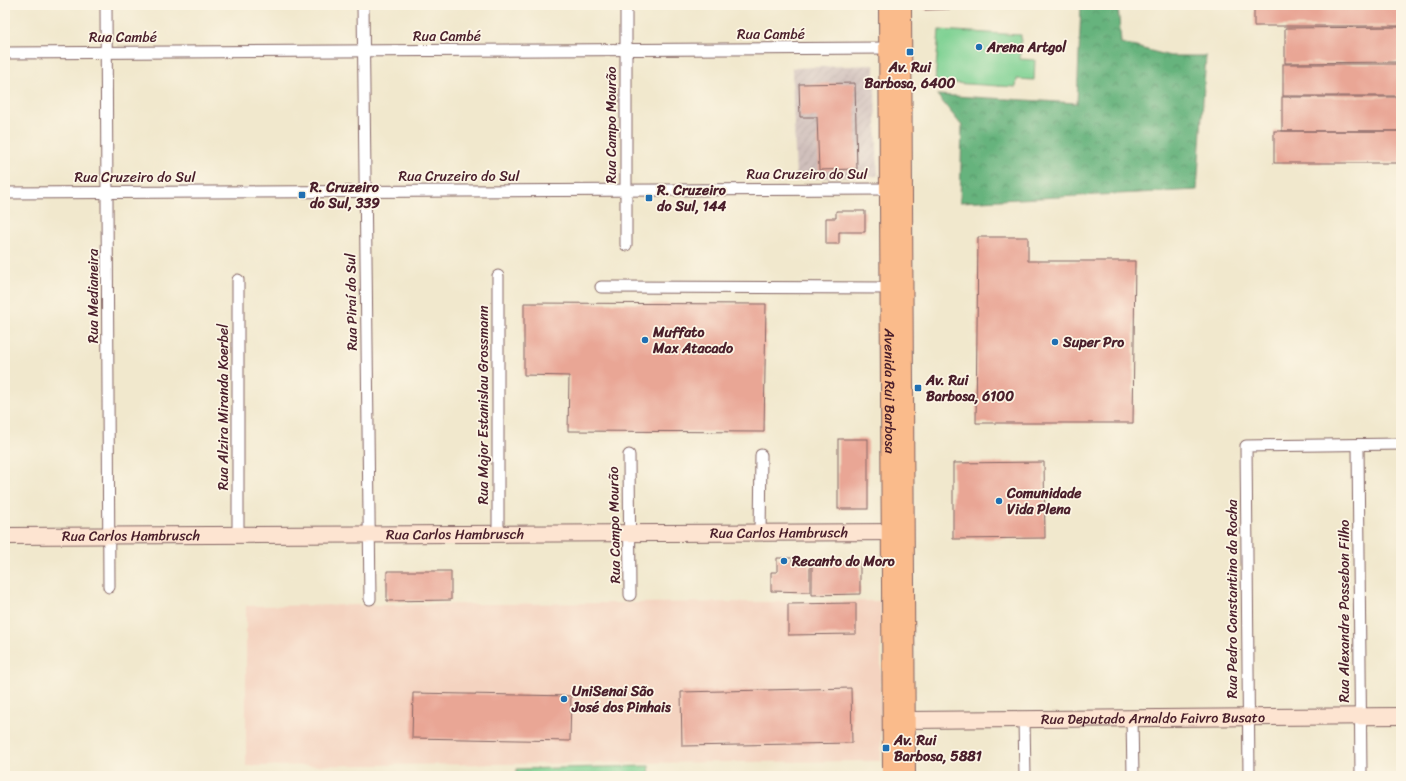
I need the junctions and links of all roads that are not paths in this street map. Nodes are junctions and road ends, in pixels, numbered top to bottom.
1 (106, 5) edge
2 (363, 5) edge
3 (626, 5) edge
4 (888, 5) edge
5 (902, 5) edge
6 (888, 48) junction
7 (626, 50) junction
8 (363, 51) junction
9 (106, 52) junction
10 (5, 53) edge
11 (889, 189) junction
12 (626, 190) junction
13 (365, 191) junction
14 (107, 192) junction
15 (5, 193) edge
16 (626, 245) dead end
17 (498, 276) dead end
18 (238, 280) dead end
19 (601, 287) dead end
20 (890, 288) junction
21 (1401, 444) edge
22 (1358, 445) junction
23 (628, 455) dead end
24 (760, 455) dead end
25 (898, 532) junction
26 (629, 533) junction
27 (760, 533) junction
28 (369, 534) junction
29 (498, 534) junction
30 (109, 535) junction
31 (238, 535) junction
32 (5, 536) edge
33 (109, 587) dead end
34 (630, 595) dead end
35 (370, 599) dead end
36 (1360, 716) junction
37 (1401, 716) edge
38 (1248, 717) junction
39 (1132, 718) junction
40 (1024, 719) junction
41 (906, 720) junction
42 (892, 776) edge
43 (906, 776) edge
44 (1025, 776) edge
45 (1133, 776) edge
46 (1249, 776) edge
47 (1361, 776) edge

1 - 9 street, Rua Medianeira
2 - 8 street, Rua Piraí do Sul
3 - 7 street, Rua Campo Mourão
4 - 6 main road, Avenida Rui Barbosa
5 - 25 main road, Avenida Rui Barbosa
6 - 7 street, Rua Cambé
6 - 11 main road, Avenida Rui Barbosa
7 - 8 street, Rua Cambé
7 - 12 street, Rua Campo Mourão
8 - 9 street, Rua Cambé
8 - 13 street, Rua Piraí do Sul
9 - 10 street, Rua Cambé
9 - 14 street, Rua Medianeira
11 - 12 street, Rua Cruzeiro do Sul
11 - 20 main road, Avenida Rui Barbosa
12 - 13 street, Rua Cruzeiro do Sul
12 - 16 street, Rua Campo Mourão
13 - 14 street, Rua Cruzeiro do Sul
13 - 28 street, Rua Piraí do Sul
14 - 15 street, Rua Cruzeiro do Sul
14 - 30 street, Rua Medianeira
17 - 29 street, Rua Major Estanislau Grossmann
18 - 31 street, Rua Alzira Miranda Koerbel
19 - 20 street
20 - 25 main road, Avenida Rui Barbosa
21 - 22 street
22 - 36 street, Rua Alexandre Possebon Filho
22 - 38 street, Rua Pedro Constantino da Rocha
23 - 26 street, Rua Campo Mourão
24 - 27 street
25 - 27 street, Rua Carlos Hambrusch
25 - 41 main road, Avenida Rui Barbosa
25 - 42 main road, Avenida Rui Barbosa
26 - 27 street, Rua Carlos Hambrusch
26 - 29 street, Rua Carlos Hambrusch
26 - 34 street, Rua Campo Mourão
28 - 29 street, Rua Carlos Hambrusch
28 - 31 street, Rua Carlos Hambrusch
28 - 35 street, Rua Piraí do Sul
30 - 31 street, Rua Carlos Hambrusch
30 - 32 street, Rua Carlos Hambrusch
30 - 33 street, Rua Medianeira
36 - 37 street, Rua Deputado Arnaldo Faivro Busato
36 - 38 street, Rua Deputado Arnaldo Faivro Busato
36 - 47 street, Rua Alexandre Possebon Filho
38 - 39 street, Rua Deputado Arnaldo Faivro Busato
38 - 46 street, Rua Pedro Constantino da Rocha
39 - 40 street, Rua Deputado Arnaldo Faivro Busato
39 - 45 street
40 - 41 street, Rua Deputado Arnaldo Faivro Busato
40 - 44 street
41 - 43 main road, Avenida Rui Barbosa

